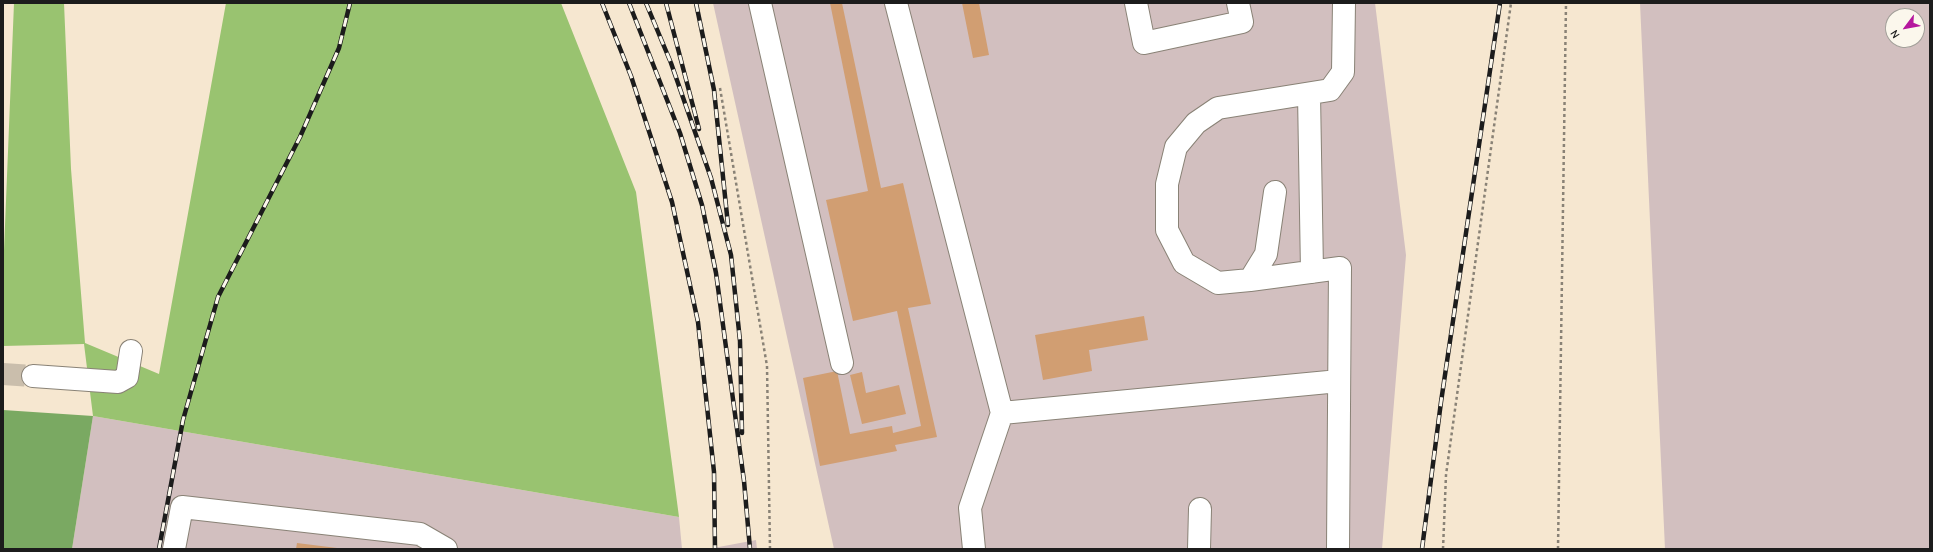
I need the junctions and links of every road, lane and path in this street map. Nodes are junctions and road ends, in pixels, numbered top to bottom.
1 (760, 3) edge
2 (896, 3) edge
3 (1136, 3) edge
4 (1238, 3) edge
5 (1344, 3) edge
6 (1510, 3) edge
7 (1566, 3) edge
8 (720, 88) dead end
9 (1309, 94) junction
10 (1275, 192) dead end
11 (1312, 272) junction
12 (1250, 280) junction
13 (131, 351) dead end
14 (842, 363) dead end
15 (33, 376) tunnel mouth
16 (1339, 381) junction
17 (1002, 413) junction
18 (1200, 509) dead end
19 (174, 549) edge
20 (446, 549) edge
21 (770, 549) edge
22 (974, 549) edge
23 (1199, 549) edge
24 (1338, 549) edge
25 (1443, 549) edge
26 (1558, 549) edge

1 - 14 lane
2 - 17 lane
3 - 4 lane
5 - 9 lane
6 - 25 path
7 - 26 path
8 - 21 path
9 - 11 lane
9 - 12 lane
10 - 12 lane
11 - 12 lane
11 - 16 lane
13 - 15 lane
16 - 17 lane
16 - 24 lane
17 - 22 lane
18 - 23 lane
19 - 20 lane

